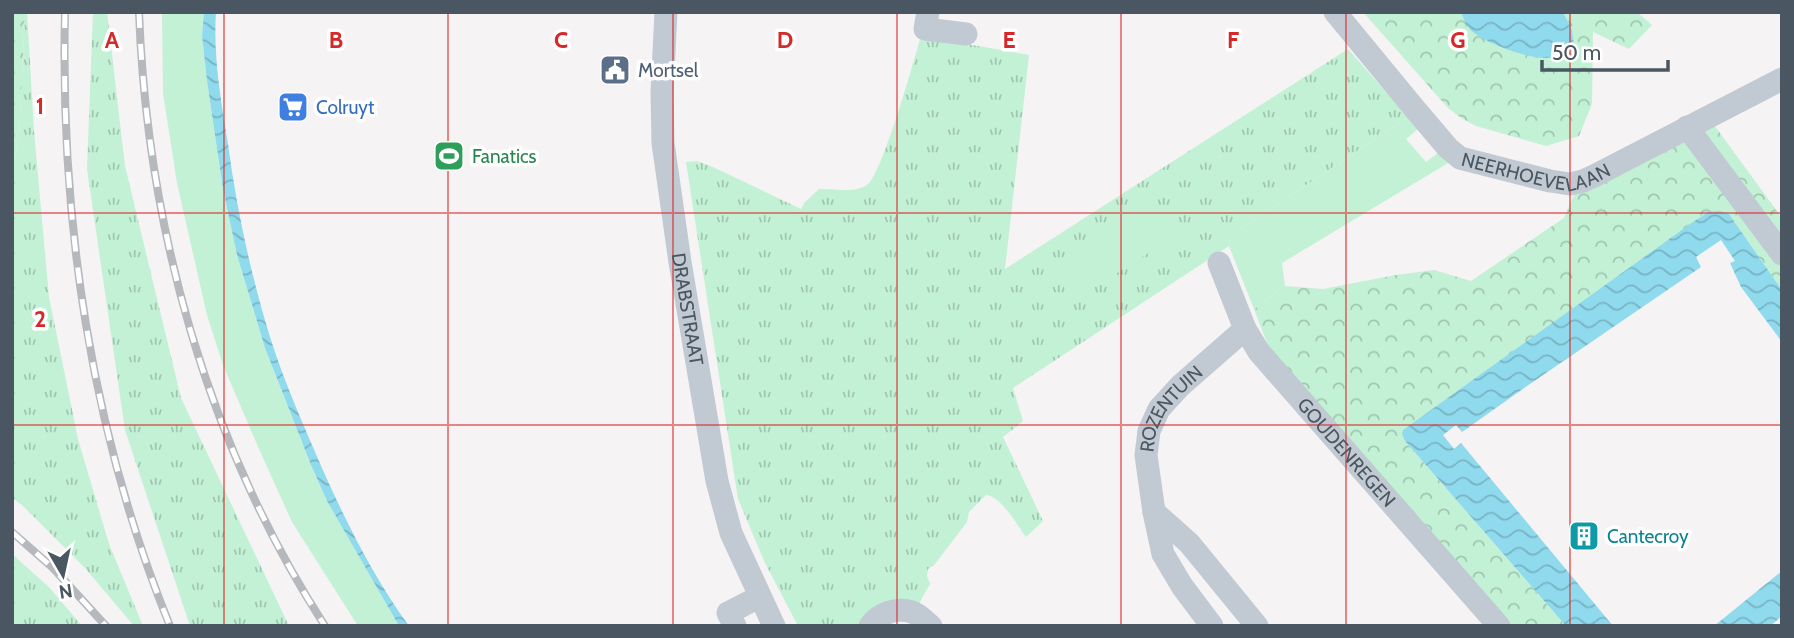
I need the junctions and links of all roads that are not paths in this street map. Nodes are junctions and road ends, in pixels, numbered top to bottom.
1 (666, 12) edge
2 (928, 12) edge
3 (1335, 12) edge
4 (966, 34) dead end
5 (1782, 79) edge
6 (1687, 127) junction
7 (1782, 254) edge
8 (1219, 263) dead end
9 (1245, 329) junction
10 (1154, 512) junction
11 (759, 597) junction
12 (728, 624) edge
13 (774, 626) edge
14 (870, 626) edge
15 (931, 626) edge
16 (1212, 626) edge
17 (1257, 626) edge
18 (1500, 626) edge

1 - 11 street, DRABSTRAAT
2 - 4 street
3 - 6 street, NEERHOEVELAAN
5 - 6 street, NEERHOEVELAAN
6 - 7 street
8 - 9 street, GOUDENREGEN
9 - 10 street, ROZENTUIN
9 - 18 street, GOUDENREGEN
10 - 16 street, ROZENTUIN
10 - 17 street
11 - 12 street
11 - 13 street, DRABSTRAAT
14 - 15 street

